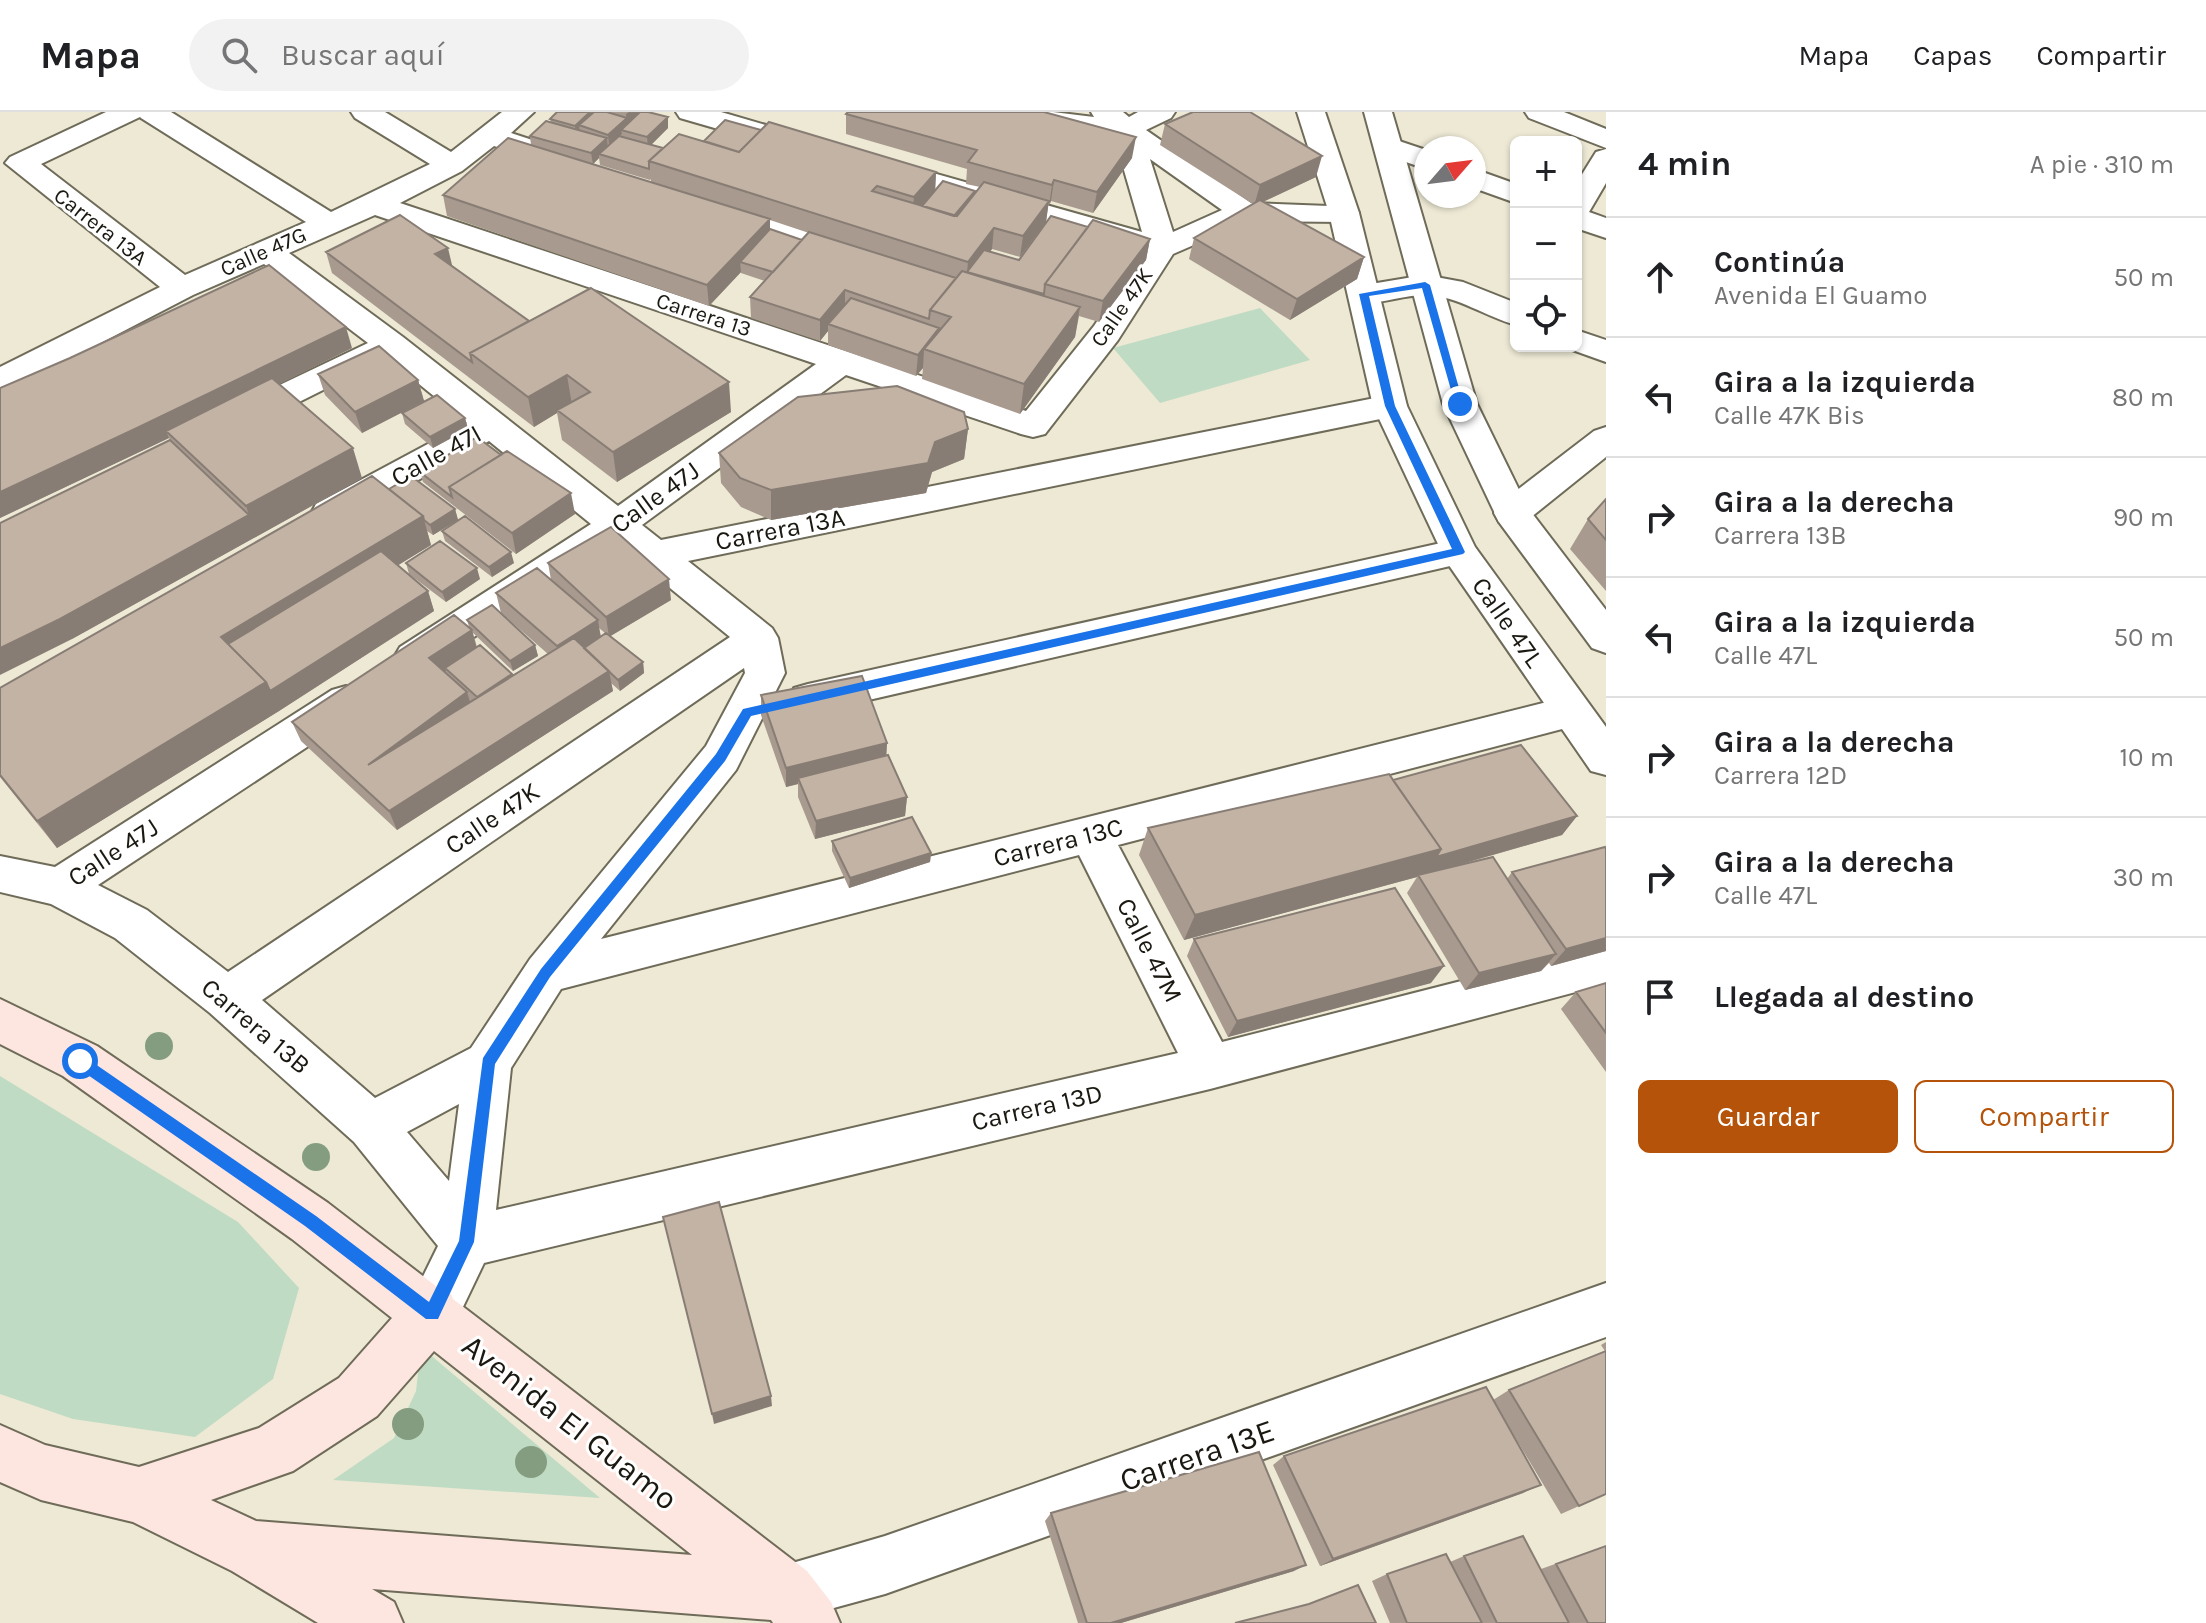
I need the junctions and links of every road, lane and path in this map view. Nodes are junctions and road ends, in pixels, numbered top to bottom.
1 (129, 112) edge
2 (151, 112) edge
3 (365, 112) edge
4 (520, 112) edge
5 (690, 112) edge
6 (1021, 112) edge
7 (1161, 112) edge
8 (1311, 112) edge
9 (1378, 112) edge
10 (1539, 112) edge
11 (1116, 121) edge
12 (491, 136) junction
13 (1606, 139) edge
14 (812, 147) edge
15 (1390, 147) junction
16 (842, 156) edge
17 (1414, 156) edge
18 (1606, 158) edge
19 (452, 165) junction
20 (596, 170) edge
21 (1486, 183) edge
22 (1510, 192) edge
23 (686, 198) edge
24 (374, 204) junction
25 (1577, 208) edge
26 (1244, 212) junction
27 (1344, 213) junction
28 (1582, 219) edge
29 (328, 223) junction
30 (1606, 229) edge
31 (1162, 248) junction
32 (265, 250) junction
33 (896, 266) edge
34 (1425, 285) junction
35 (182, 288) junction
36 (1364, 294) junction
37 (1510, 313) edge
38 (1582, 342) edge
39 (391, 344) junction
40 (1606, 352) edge
41 (843, 361) junction
42 (0, 381) edge
43 (1390, 406) junction
44 (492, 424) junction
45 (1033, 426) joint
46 (209, 433) edge
47 (1606, 439) edge
48 (1512, 513) junction
49 (617, 525) junction
50 (301, 529) edge
51 (1459, 552) junction
52 (654, 555) junction
53 (758, 638) junction
54 (1606, 638) edge
55 (747, 712) junction
56 (1571, 712) junction
57 (1606, 759) edge
58 (1090, 834) junction
59 (0, 874) edge
60 (60, 887) junction
61 (1606, 964) edge
62 (546, 973) junction
63 (227, 998) junction
64 (0, 1020) edge
65 (488, 1063) junction
66 (1210, 1067) junction
67 (371, 1126) junction
68 (467, 1242) junction
69 (1606, 1310) edge
70 (432, 1313) junction
71 (0, 1453) edge
72 (139, 1495) junction
73 (253, 1550) junction
74 (798, 1607) edge
75 (373, 1623) edge

1 - 35 street, Carrera 13A
2 - 29 street
3 - 19 street
4 - 12 street, Calle 47G
5 - 14 street
6 - 11 street
7 - 11 street
8 - 27 street, Calle 47L
9 - 15 street
10 - 13 street
11 - 26 street
11 - 31 street, Calle 47K
12 - 19 street, Calle 47G
12 - 20 street
15 - 17 street
15 - 34 street
16 - 31 street
18 - 25 street
19 - 24 street, Calle 47G
21 - 22 street
23 - 33 street
24 - 29 street, Calle 47G
24 - 41 street, Carrera 13
26 - 27 street
26 - 31 street
27 - 36 street, Calle 47L
28 - 30 street
29 - 32 street, Calle 47G
31 - 45 street, Calle 47K
32 - 35 street, Calle 47G
32 - 39 street
34 - 36 street
34 - 37 street
34 - 48 street
35 - 42 street, Calle 47G
36 - 43 street, Calle 47L
38 - 40 street
39 - 44 street
39 - 46 street
41 - 45 street, Carrera 13
41 - 49 street, Calle 47J
43 - 51 street, Calle 47L
43 - 52 street, Carrera 13A
44 - 49 street
44 - 50 street, Calle 47I
47 - 48 street
48 - 54 street
49 - 52 street
49 - 60 street, Calle 47J
51 - 55 street
51 - 56 street, Calle 47L
52 - 53 street
53 - 55 street
53 - 63 street, Calle 47K
55 - 62 street
56 - 57 street, Calle 47L
56 - 58 street, Carrera 13C
58 - 62 street, Carrera 13C
58 - 66 street, Calle 47M
59 - 60 street, Carrera 13B
60 - 63 street, Carrera 13B
61 - 66 street, Carrera 13D
62 - 65 street
63 - 67 street, Carrera 13B
64 - 70 main road, Avenida El Guamo
65 - 67 street
65 - 68 street
66 - 68 street, Carrera 13D
67 - 68 street, Carrera 13B
68 - 70 street
69 - 74 street, Carrera 13E
70 - 72 main road
70 - 74 main road, Avenida El Guamo
71 - 72 main road
72 - 73 main road
73 - 74 main road
73 - 75 main road

